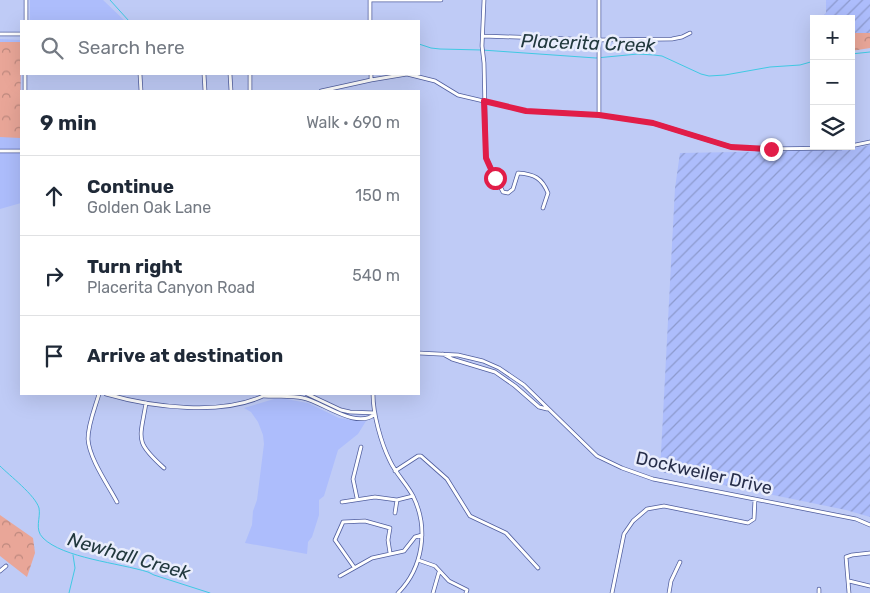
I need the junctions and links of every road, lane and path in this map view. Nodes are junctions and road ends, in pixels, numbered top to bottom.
1 (26, 0) edge
2 (370, 0) edge
3 (441, 0) edge
4 (484, 0) edge
5 (599, 0) edge
6 (26, 20) edge
7 (370, 20) edge
8 (690, 33) dead end
9 (0, 34) edge
10 (20, 34) edge
11 (483, 36) junction
12 (599, 40) junction
13 (25, 75) edge
14 (140, 75) edge
15 (204, 75) edge
16 (230, 75) edge
17 (250, 75) edge
18 (371, 75) edge
19 (401, 75) edge
20 (411, 75) edge
21 (371, 80) junction
22 (25, 90) edge
23 (140, 90) edge
24 (205, 90) edge
25 (231, 90) edge
26 (250, 90) edge
27 (326, 90) edge
28 (484, 101) junction
29 (599, 115) junction
30 (870, 142) edge
31 (0, 151) edge
32 (20, 151) edge
33 (542, 208) dead end
34 (420, 353) edge
35 (443, 354) junction
36 (99, 395) edge
37 (110, 395) edge
38 (309, 395) edge
39 (373, 395) edge
40 (262, 396) joint
41 (146, 403) junction
42 (548, 409) junction
43 (375, 414) junction
44 (361, 447) dead end
45 (164, 468) dead end
46 (395, 471) junction
47 (413, 496) junction
48 (357, 498) junction
49 (755, 499) junction
50 (397, 500) junction
51 (117, 502) dead end
52 (342, 502) dead end
53 (396, 513) dead end
54 (870, 525) edge
55 (422, 535) junction
56 (390, 553) junction
57 (870, 554) edge
58 (418, 560) junction
59 (680, 562) dead end
60 (6, 566) dead end
61 (354, 567) junction
62 (538, 568) dead end
63 (0, 571) edge
64 (440, 572) junction
65 (340, 576) dead end
66 (849, 581) junction
67 (870, 586) edge
68 (467, 591) edge
69 (398, 593) edge
70 (433, 593) edge
71 (612, 593) edge
72 (669, 593) edge
73 (849, 593) edge

1 - 6 street
2 - 3 street
2 - 7 street
4 - 11 street
5 - 12 street
8 - 12 street
9 - 10 street
11 - 12 street
11 - 28 street
12 - 29 street
13 - 22 street
14 - 23 street
15 - 24 street
16 - 25 street
17 - 26 street
18 - 21 street
19 - 21 street
20 - 28 street
21 - 27 street
28 - 29 street
28 - 33 street
29 - 30 street
31 - 32 street
34 - 35 street, Dockweiler Drive
35 - 42 street
35 - 42 street, Dockweiler Drive
36 - 51 street
37 - 41 street
38 - 43 street
39 - 43 street
40 - 41 street
40 - 43 street
41 - 45 street
42 - 49 street, Dockweiler Drive
43 - 46 street
44 - 48 street
46 - 47 street
46 - 62 street
47 - 50 street
47 - 55 street
48 - 50 street
48 - 52 street
49 - 54 street, Dockweiler Drive
49 - 71 street
50 - 53 street
55 - 56 street
55 - 58 street
56 - 61 street
56 - 61 street
57 - 66 street
58 - 64 street
58 - 69 street
59 - 72 street
60 - 63 street
61 - 65 street
64 - 68 street
64 - 70 street
66 - 67 street
66 - 73 street

